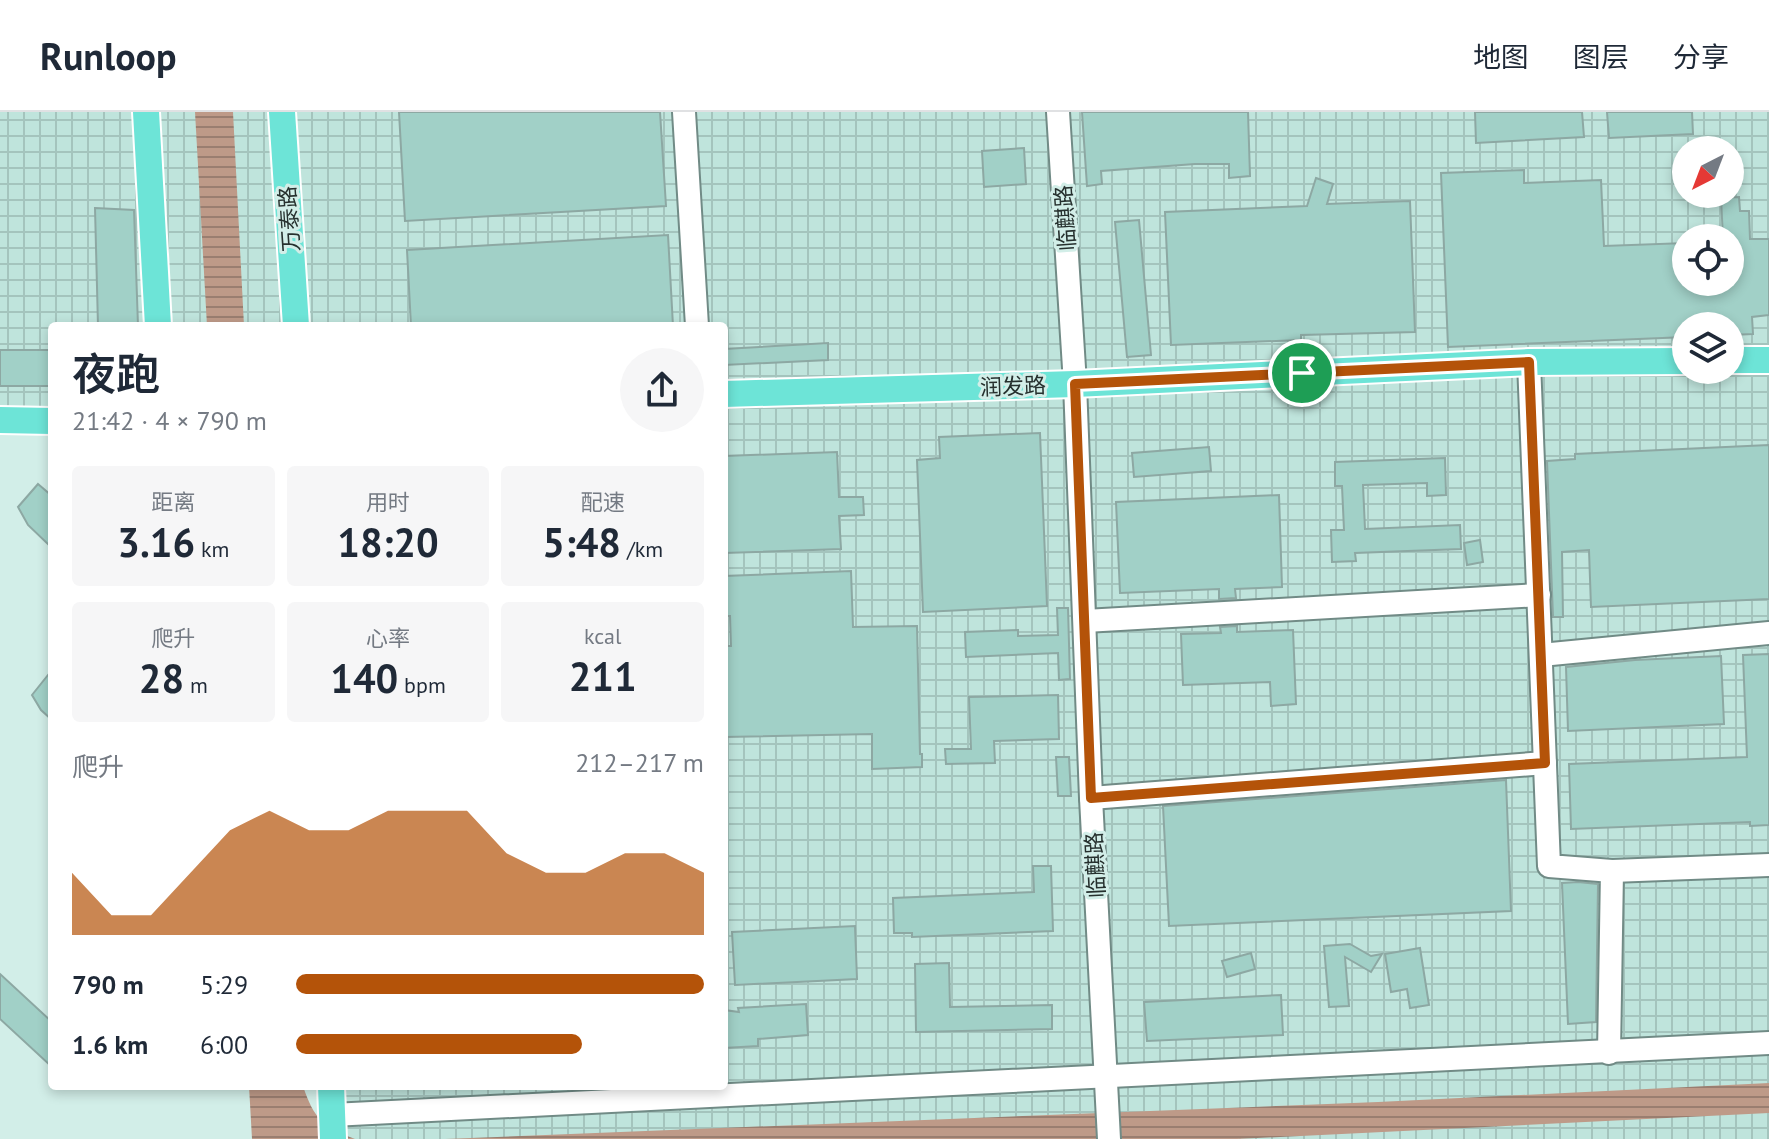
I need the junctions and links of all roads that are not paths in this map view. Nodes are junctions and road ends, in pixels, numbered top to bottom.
1 (146, 112) edge
2 (282, 112) edge
3 (684, 112) edge
4 (1058, 112) edge
5 (158, 322) edge
6 (296, 322) edge
7 (697, 322) edge
8 (1744, 360) edge
9 (1769, 360) edge
10 (1672, 361) edge
11 (1529, 362) junction
12 (1075, 384) junction
13 (728, 394) edge
14 (0, 420) edge
15 (48, 421) edge
16 (1539, 595) junction
17 (1085, 621) junction
18 (1769, 633) edge
19 (1541, 655) junction
20 (1545, 763) junction
21 (1091, 798) junction
22 (1769, 865) edge
23 (1612, 871) junction
24 (1769, 1043) edge
25 (1609, 1053) junction
26 (1106, 1078) junction
27 (331, 1090) edge
28 (332, 1127) edge
29 (1109, 1139) edge

1 - 5 main road
2 - 6 main road, 万泰路
3 - 7 street
4 - 12 street, 临麒路
8 - 9 main road
10 - 11 main road, 润发路
11 - 12 main road, 润发路
11 - 16 street
12 - 13 main road, 润发路
12 - 17 street, 临麒路
14 - 15 main road
16 - 17 street
16 - 19 street
17 - 21 street, 临麒路
18 - 19 street
19 - 20 street
20 - 21 street
20 - 23 street
21 - 26 street, 临麒路
22 - 23 street
23 - 25 street
24 - 25 street
25 - 26 street
26 - 28 street
26 - 29 street, 临麒路
27 - 28 main road

